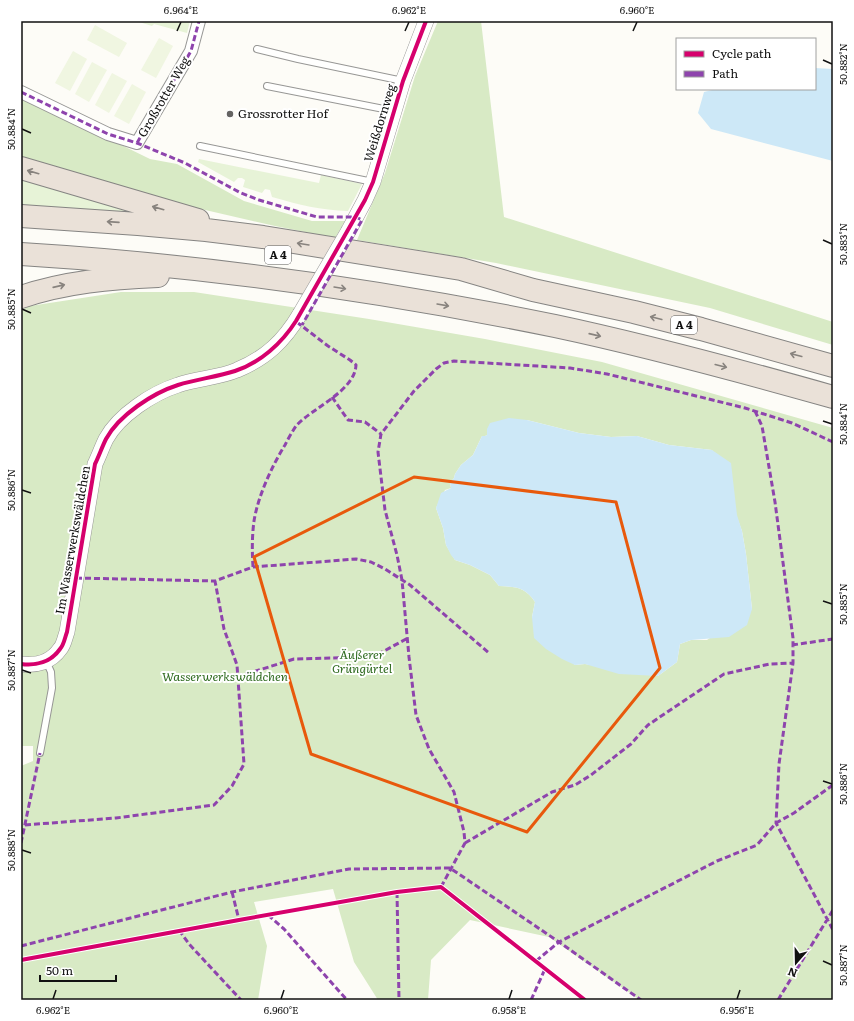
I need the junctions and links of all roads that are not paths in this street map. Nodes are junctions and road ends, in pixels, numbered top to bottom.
1 (199, 21) edge
2 (426, 21) edge
3 (257, 49) dead end
4 (403, 81) junction
5 (267, 86) dead end
6 (21, 92) edge
7 (394, 111) junction
8 (200, 146) dead end
9 (21, 168) edge
10 (373, 182) junction
11 (21, 216) edge
12 (21, 230) edge
13 (349, 230) joint
14 (263, 237) junction
15 (21, 254) edge
16 (227, 272) junction
17 (533, 290) junction
18 (21, 297) edge
19 (833, 366) edge
20 (833, 397) edge
21 (46, 661) junction
22 (21, 664) edge
23 (40, 754) dead end

1 - 6 street, Großrotter Weg
2 - 4 street, Weißdornweg
3 - 4 lane, Weißdornweg
4 - 7 street, Weißdornweg
5 - 7 lane
7 - 10 street, Weißdornweg
8 - 10 lane
14 -> 9 highway
10 - 13 street, Weißdornweg
14 -> 11 highway
12 - 17 highway, A 4
13 - 21 street, Im Wasserwerkswäldchen, bridge
17 -> 14 highway
15 - 16 highway, A 4
18 -> 16 highway
16 -> 20 highway, A 4
19 -> 17 highway, A 4
21 - 22 street
21 - 23 lane

